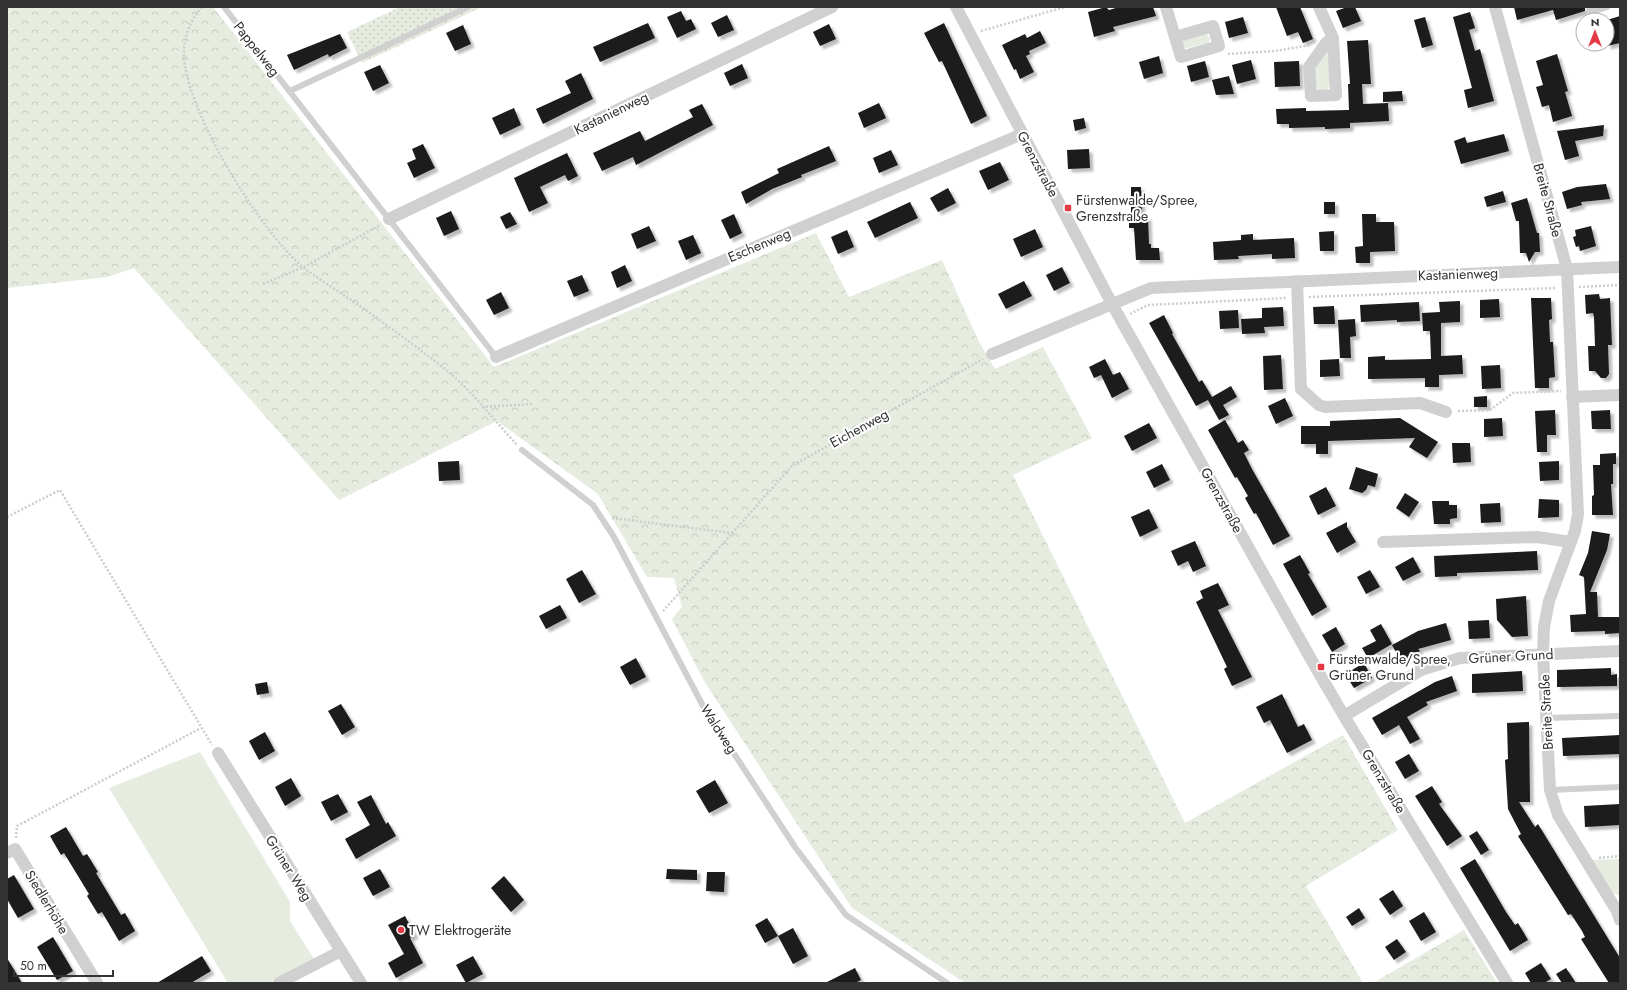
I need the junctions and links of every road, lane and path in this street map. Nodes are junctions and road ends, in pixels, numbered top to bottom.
1 (202, 7) edge
2 (224, 7) edge
3 (468, 7) edge
4 (832, 7) edge
5 (956, 7) edge
6 (1065, 7) edge
7 (1166, 7) edge
8 (1319, 7) edge
9 (1495, 7) edge
10 (1589, 7) edge
11 (1607, 7) edge
12 (971, 34) junction
13 (1175, 37) junction
14 (1329, 41) joint
15 (1219, 46) junction
16 (290, 91) junction
17 (1022, 134) junction
18 (389, 219) junction
19 (304, 267) junction
20 (1620, 267) edge
21 (1567, 269) junction
22 (1296, 280) junction
23 (263, 284) dead end
24 (1620, 285) edge
25 (1568, 287) junction
26 (1297, 298) junction
27 (1112, 304) junction
28 (1121, 319) junction
29 (992, 354) joint
30 (496, 357) joint
31 (1572, 394) junction
32 (1620, 395) edge
33 (532, 404) dead end
34 (482, 407) junction
35 (1446, 412) joint
36 (522, 450) joint
37 (600, 516) junction
38 (7, 517) edge
39 (732, 533) junction
40 (1382, 542) dead end
41 (1571, 542) junction
42 (656, 619) junction
43 (1620, 651) edge
44 (1543, 654) junction
45 (1344, 716) junction
46 (1620, 716) edge
47 (1546, 718) junction
48 (201, 728) junction
49 (218, 753) joint
50 (1620, 787) edge
51 (1550, 790) junction
52 (11, 851) edge
53 (1620, 856) edge
54 (1583, 858) junction
55 (1619, 914) edge
56 (341, 952) junction
57 (97, 983) edge
58 (279, 983) edge
59 (361, 983) edge
60 (947, 983) edge
61 (1507, 983) edge

1 - 19 path
2 - 16 lane, Pappelweg
3 - 16 lane
4 - 18 street, Kastanienweg
5 - 12 street, Grenzstraße
6 - 12 path
7 - 13 street
8 - 14 street
9 - 21 street, Breite Straße
10 - 11 lane
12 - 17 street, Grenzstraße
13 - 15 street
13 - 15 street
14 - 15 path
16 - 18 lane
17 - 27 street, Grenzstraße
17 - 30 street, Eschenweg
18 - 19 path
18 - 30 lane
19 - 23 path
19 - 34 path
20 - 21 street, Kastanienweg
21 - 22 street, Kastanienweg
21 - 25 street, Breite Straße
22 - 26 street
22 - 27 street, Kastanienweg
24 - 25 path
25 - 26 path
25 - 31 street, Breite Straße
26 - 28 path
26 - 35 street
27 - 28 street, Grenzstraße
27 - 29 street
28 - 45 street, Grenzstraße
29 - 39 path, Eichenweg
31 - 32 street
31 - 35 path
31 - 41 street, Breite Straße
33 - 34 path
34 - 36 path
36 - 37 lane, Waldweg
37 - 39 path
37 - 42 lane, Waldweg
38 - 48 path
39 - 42 path, Eichenweg
40 - 41 street
41 - 44 street, Breite Straße
42 - 60 lane, Waldweg
43 - 44 street, Grüner Grund
44 - 45 street, Grüner Grund
44 - 47 street, Breite Straße
45 - 61 street, Grenzstraße
46 - 47 lane
47 - 51 street, Breite Straße
48 - 49 path
48 - 52 path
49 - 56 street, Grüner Weg
50 - 51 lane
51 - 54 street, Breite Straße
52 - 57 street, Siedlerhöhe
53 - 54 path
54 - 55 street, Breite Straße
56 - 58 street
56 - 59 street, Grüner Weg

